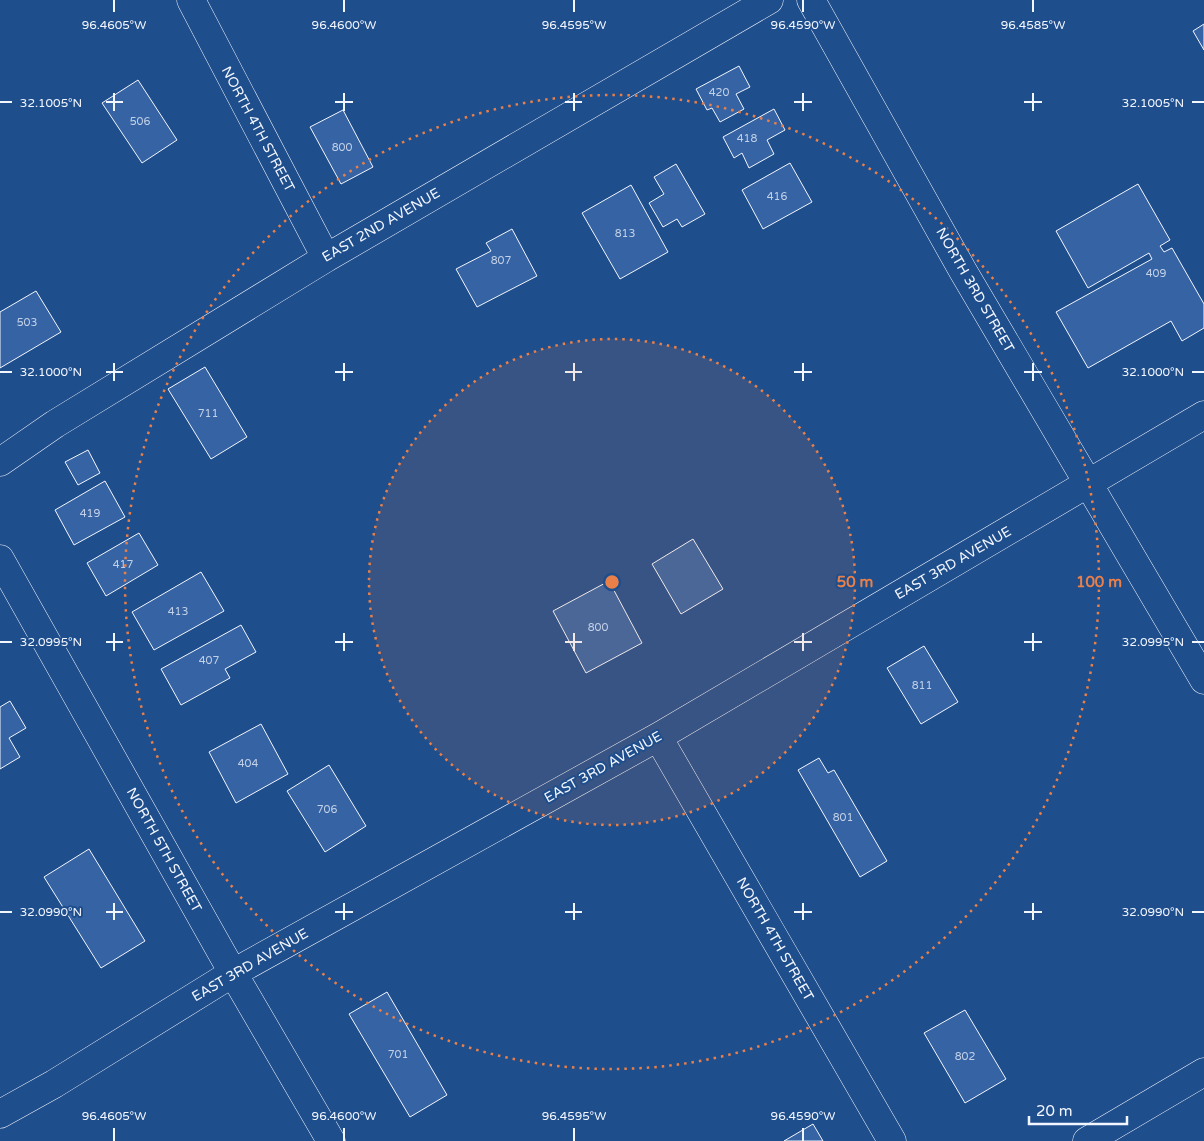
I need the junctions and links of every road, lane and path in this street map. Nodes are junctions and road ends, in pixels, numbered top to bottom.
1 (191, 0) edge
2 (769, 0) edge
3 (811, 0) edge
4 (326, 258) junction
5 (1204, 415) edge
6 (0, 462) edge
7 (1088, 484) junction
8 (0, 559) edge
9 (1204, 680) edge
10 (658, 737) junction
11 (233, 973) junction
12 (1204, 1072) edge
13 (0, 1114) edge
14 (331, 1141) edge
15 (892, 1141) edge
16 (1087, 1141) edge

1 - 4 street, NORTH 4TH STREET
2 - 4 street, EAST 2ND AVENUE
3 - 7 street, NORTH 3RD STREET
4 - 6 street, EAST 2ND AVENUE
5 - 7 street, EAST 3RD AVENUE
7 - 9 street, NORTH 3RD STREET
7 - 10 street, EAST 3RD AVENUE
8 - 11 street, NORTH 5TH STREET
10 - 11 street, EAST 3RD AVENUE
10 - 15 street, NORTH 4TH STREET
11 - 13 street, EAST 3RD AVENUE
11 - 14 street, NORTH 5TH STREET
12 - 16 street

